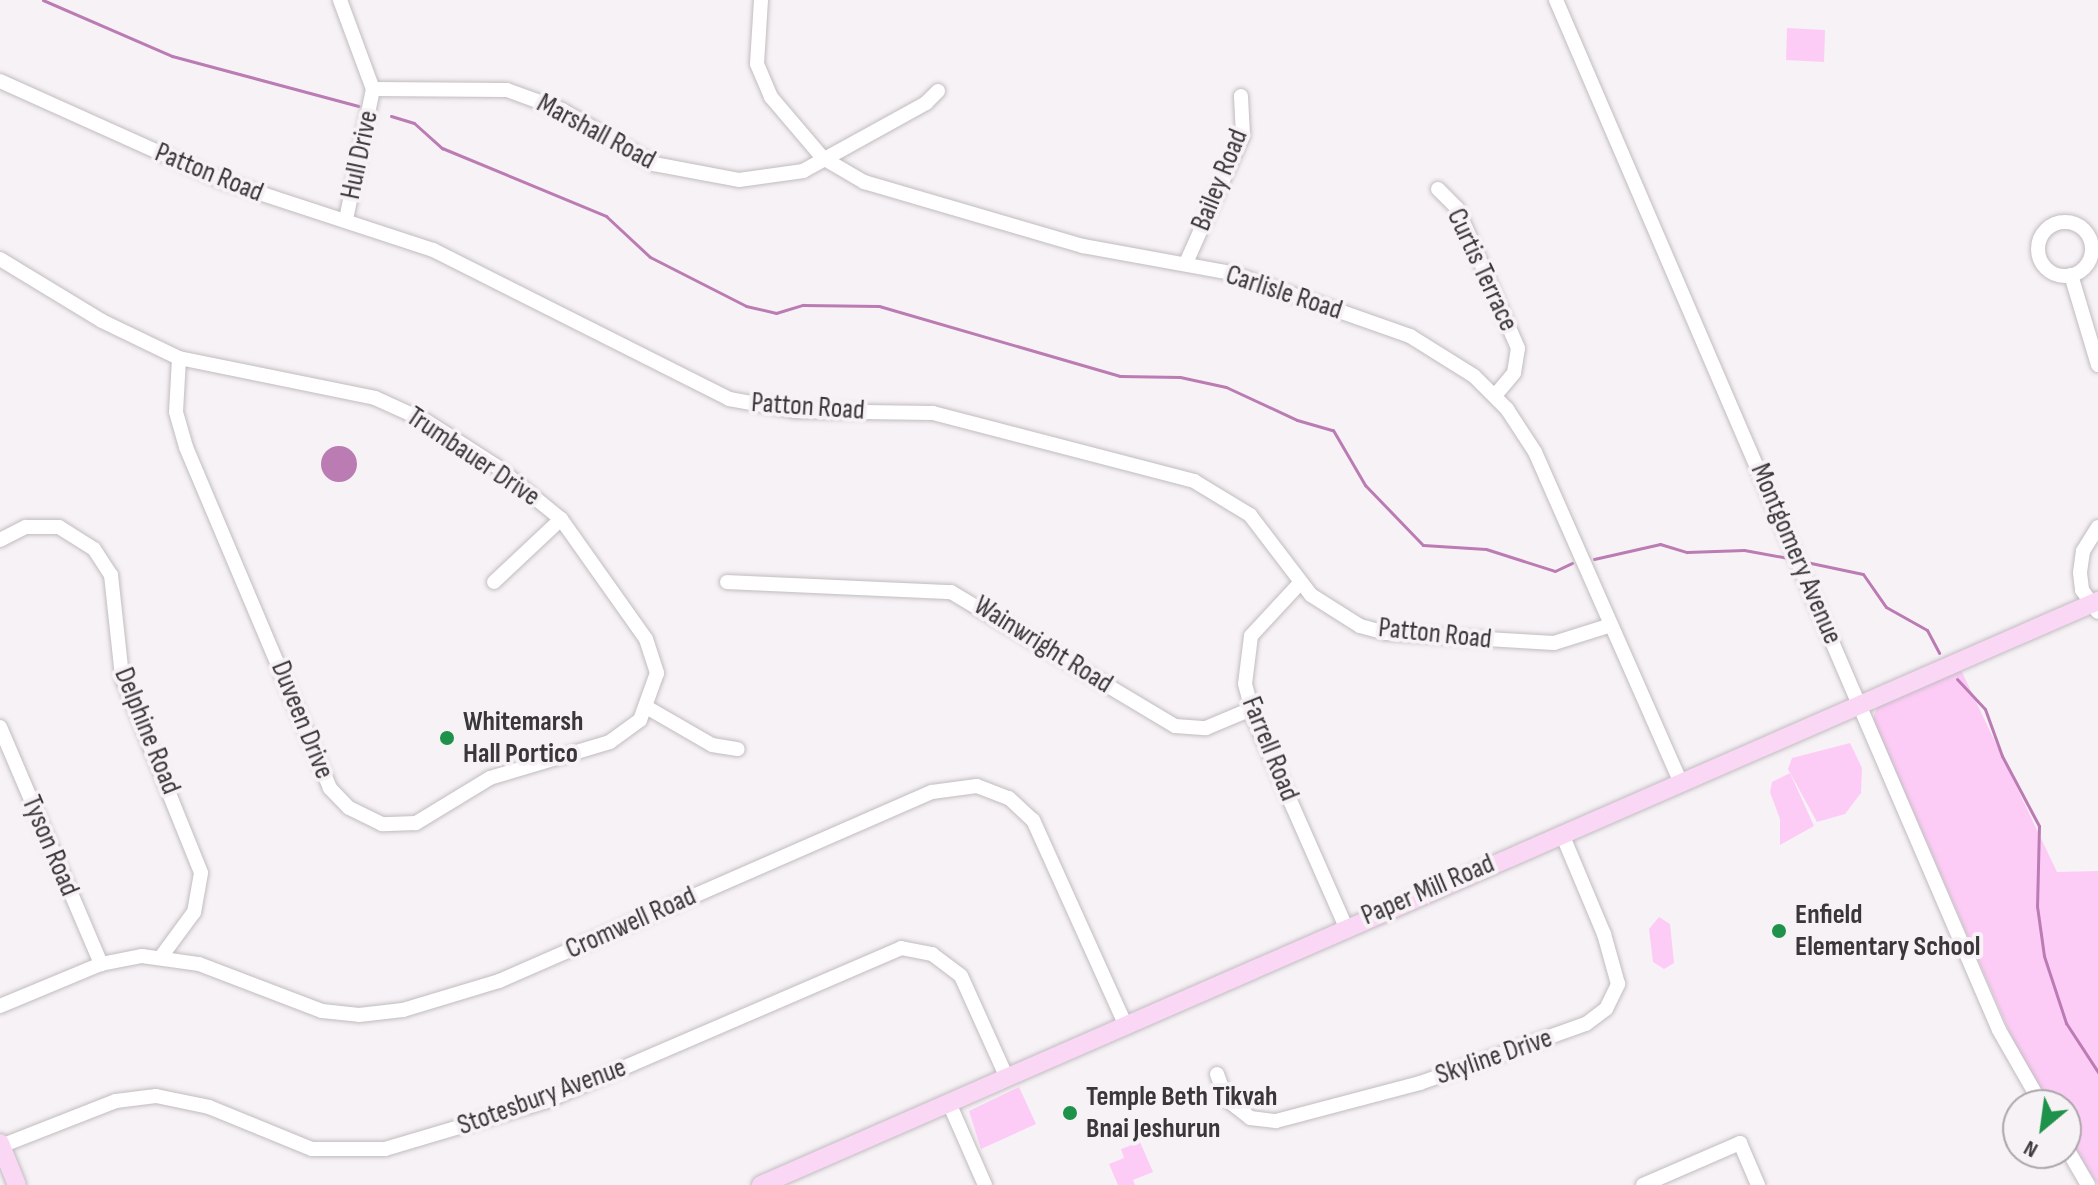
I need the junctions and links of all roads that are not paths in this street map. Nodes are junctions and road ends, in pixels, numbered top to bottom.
1 (340, 0) edge
2 (761, 0) edge
3 (1556, 0) edge
4 (0, 81) edge
5 (373, 89) junction
6 (938, 91) dead end
7 (1241, 96) dead end
8 (823, 158) junction
9 (1438, 189) dead end
10 (346, 219) junction
11 (0, 259) edge
12 (1186, 263) junction
13 (2071, 275) dead end
14 (179, 358) junction
15 (2098, 365) edge
16 (1495, 396) junction
17 (561, 519) junction
18 (2098, 527) edge
19 (0, 540) edge
20 (494, 582) dead end
21 (727, 582) dead end
22 (1300, 583) junction
23 (2095, 606) edge
24 (1611, 625) junction
25 (1859, 704) junction
26 (648, 708) junction
27 (1251, 709) junction
28 (0, 727) edge
29 (738, 749) dead end
30 (1679, 779) junction
31 (1562, 834) junction
32 (1345, 925) junction
33 (161, 957) junction
34 (101, 964) junction
35 (0, 1006) edge
36 (1126, 1026) junction
37 (1217, 1074) dead end
38 (1007, 1078) junction
39 (2033, 1089) edge
40 (949, 1103) junction
41 (1, 1145) edge
42 (17, 1185) edge
43 (761, 1185) edge
44 (985, 1185) edge
45 (1643, 1185) edge
46 (1758, 1185) edge

1 - 5 street, Hull Drive
2 - 8 street, Carlisle Road
3 - 25 street, Montgomery Avenue
4 - 10 street, Patton Road
5 - 8 street, Marshall Road
5 - 10 street, Hull Drive
6 - 8 street, Marshall Road
7 - 12 street, Bailey Road
8 - 12 street, Carlisle Road
9 - 16 street, Curtis Terrace
10 - 22 street, Patton Road
11 - 14 street, Trumbauer Drive
12 - 16 street, Carlisle Road
13 - 15 street
14 - 17 street, Trumbauer Drive
14 - 26 street, Duveen Drive
16 - 24 street, Carlisle Road
17 - 20 street
17 - 26 street, Trumbauer Drive
18 - 23 street
19 - 33 street, Delphine Road
21 - 27 street, Wainwright Road
22 - 24 street, Patton Road
22 - 27 street, Farrell Road
23 - 25 main road, Paper Mill Road
24 - 30 street, Carlisle Road
25 - 30 main road, Paper Mill Road
25 - 39 street, Montgomery Avenue
26 - 29 street
27 - 32 street, Farrell Road
28 - 34 street, Tyson Road
30 - 31 main road, Paper Mill Road
31 - 32 main road, Paper Mill Road
31 - 37 street, Skyline Drive
32 - 36 main road, Paper Mill Road
33 - 34 street, Cromwell Road
33 - 36 street, Cromwell Road
34 - 35 street, Cromwell Road
36 - 38 main road, Paper Mill Road
38 - 40 main road, Paper Mill Road
38 - 41 street, Stotesbury Avenue
40 - 43 main road, Paper Mill Road
40 - 44 street
41 - 42 main road
45 - 46 street

